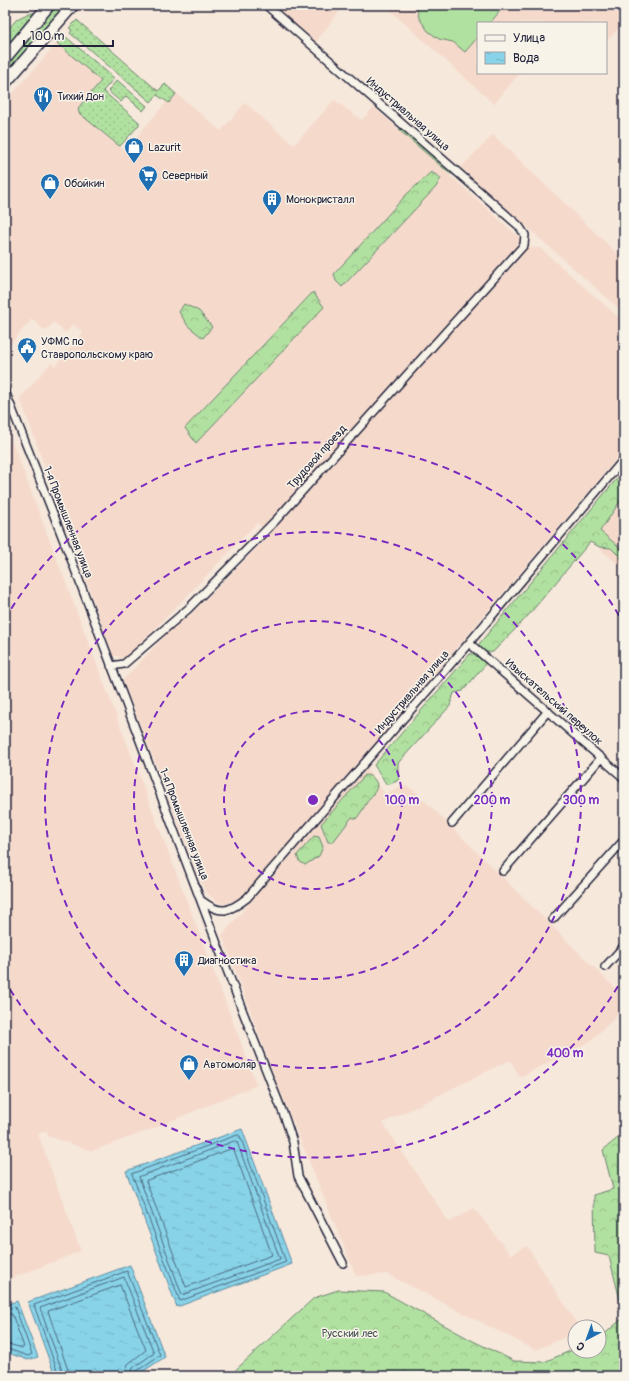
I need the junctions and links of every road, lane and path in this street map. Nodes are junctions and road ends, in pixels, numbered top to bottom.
1 (49, 5) edge
2 (73, 5) edge
3 (266, 5) edge
4 (5, 58) edge
5 (5, 83) edge
6 (524, 245) joint
7 (5, 391) edge
8 (624, 460) edge
9 (469, 644) junction
10 (111, 666) junction
11 (548, 711) junction
12 (601, 758) junction
13 (624, 778) edge
14 (452, 823) dead end
15 (624, 840) edge
16 (502, 871) dead end
17 (202, 901) junction
18 (554, 919) dead end
19 (624, 946) edge
20 (605, 967) dead end
21 (343, 1263) dead end

1 - 4 main road
2 - 5 main road
3 - 6 street, Индустриальная улица
6 - 10 street, Трудовой проезд
7 - 10 street, 1-я Промышленная улица
8 - 9 street, Индустриальная улица
9 - 11 street, Изыскательский переулок
9 - 17 street, Индустриальная улица
10 - 17 street, 1-я Промышленная улица
11 - 12 street, Изыскательский переулок
11 - 14 street
12 - 13 street, Изыскательский переулок
12 - 16 street
15 - 18 street
17 - 21 street, 1-я Промышленная улица
19 - 20 street

